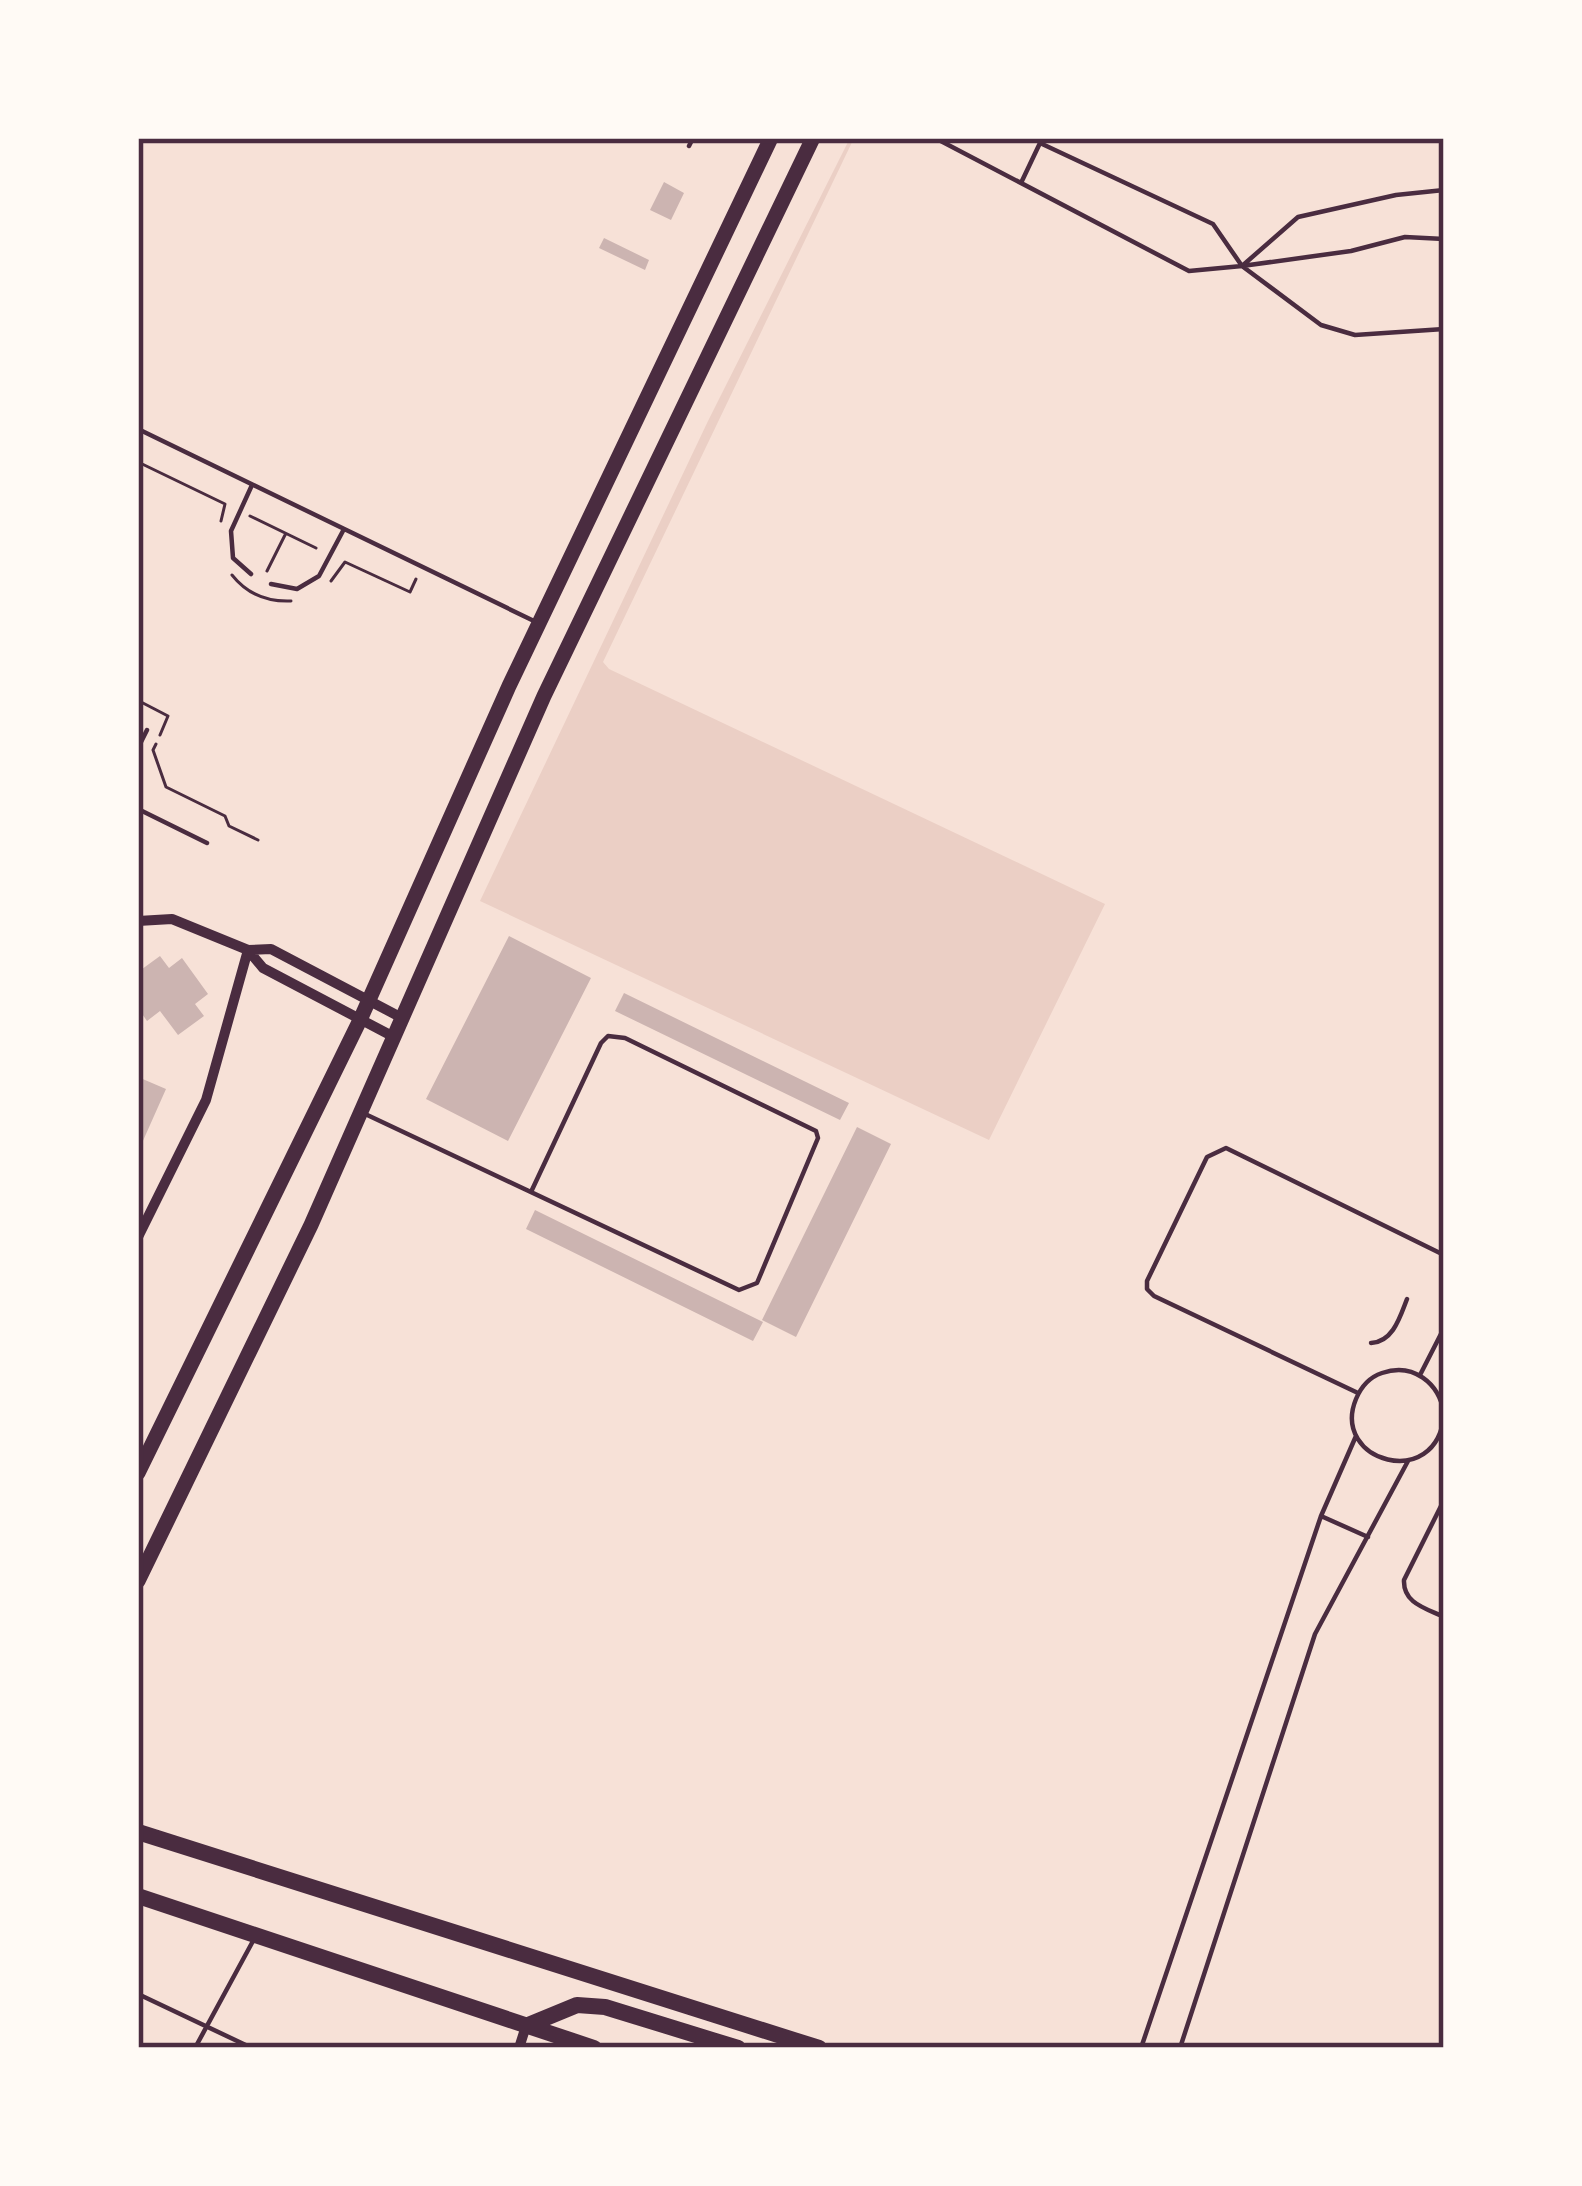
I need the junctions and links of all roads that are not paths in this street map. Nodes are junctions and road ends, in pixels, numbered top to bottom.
1 (693, 138) edge
2 (771, 138) edge
3 (813, 138) edge
4 (935, 138) edge
5 (689, 146) dead end
6 (1021, 183) junction
7 (1444, 190) edge
8 (1444, 239) edge
9 (1242, 266) junction
10 (1444, 329) edge
11 (138, 429) edge
12 (252, 485) junction
13 (344, 529) junction
14 (251, 574) dead end
15 (271, 584) dead end
16 (539, 624) junction
17 (147, 730) dead end
18 (138, 748) edge
19 (138, 809) edge
20 (207, 843) dead end
21 (138, 921) edge
22 (248, 950) junction
23 (368, 1002) junction
24 (402, 1018) junction
25 (360, 1020) junction
26 (394, 1037) junction
27 (363, 1112) junction
28 (531, 1192) junction
29 (138, 1237) edge
30 (1444, 1255) edge
31 (1408, 1300) dead end
32 (1444, 1328) edge
33 (1371, 1343) dead end
34 (1420, 1375) junction
35 (1358, 1394) junction
36 (1444, 1414) edge
37 (1442, 1435) edge
38 (1356, 1436) junction
39 (1408, 1461) junction
40 (138, 1473) edge
41 (1444, 1500) edge
42 (1321, 1516) junction
43 (1368, 1537) junction
44 (138, 1580) edge
45 (1444, 1617) edge
46 (138, 1832) edge
47 (138, 1896) edge
48 (255, 1935) junction
49 (138, 1994) edge
50 (526, 2026) junction
51 (208, 2027) junction
52 (569, 2044) edge
53 (196, 2048) edge
54 (253, 2048) edge
55 (519, 2048) edge
56 (594, 2048) edge
57 (738, 2048) edge
58 (819, 2048) edge
59 (1141, 2048) edge
60 (1180, 2048) edge

1 - 5 lane
2 - 16 main road
3 - 24 main road
4 - 6 lane
6 - 9 lane
6 - 9 lane
7 - 9 lane
8 - 9 lane
9 - 10 lane
11 - 12 lane
12 - 13 lane
12 - 14 lane
13 - 15 lane
13 - 16 lane
16 - 23 main road
17 - 18 lane
19 - 20 lane
21 - 22 street
22 - 23 street
22 - 25 street
22 - 29 street
23 - 24 street
23 - 25 main road
24 - 26 main road
25 - 26 street
25 - 40 main road
26 - 27 main road
27 - 28 lane
27 - 44 main road
28 - 28 lane
30 - 35 lane
31 - 33 lane
32 - 34 lane
34 - 35 lane
34 - 36 lane
35 - 38 lane
36 - 37 lane
37 - 39 lane
38 - 39 lane
38 - 42 lane
39 - 43 lane
41 - 45 lane
42 - 43 lane
42 - 59 lane
43 - 60 lane
46 - 58 main road
47 - 48 main road
48 - 50 main road
48 - 51 lane
49 - 51 lane
50 - 52 main road
50 - 55 street
50 - 57 main road
51 - 53 lane
51 - 54 lane
52 - 56 main road

